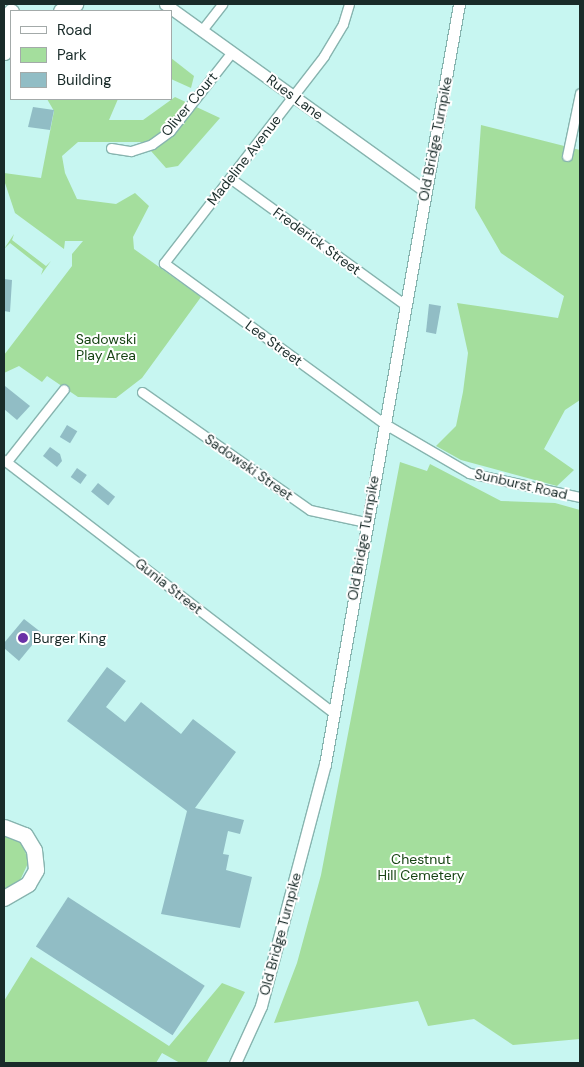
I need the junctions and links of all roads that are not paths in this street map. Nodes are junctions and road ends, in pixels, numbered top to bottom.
1 (75, 4) edge
2 (165, 4) edge
3 (222, 4) edge
4 (349, 4) edge
5 (459, 4) edge
6 (63, 10) edge
7 (10, 18) edge
8 (202, 30) junction
9 (4, 52) edge
10 (232, 52) junction
11 (10, 53) edge
12 (4, 64) edge
13 (580, 93) edge
14 (293, 96) junction
15 (111, 148) dead end
16 (567, 156) dead end
17 (230, 178) junction
18 (425, 191) junction
19 (164, 262) joint
20 (404, 304) junction
21 (64, 389) dead end
22 (142, 392) dead end
23 (385, 424) junction
24 (6, 460) edge
25 (580, 497) edge
26 (365, 522) junction
27 (334, 713) junction
28 (4, 827) edge
29 (4, 898) edge
30 (235, 1063) edge

1 - 6 highway
2 - 8 street, Rues Lane
3 - 8 street
4 - 14 street, Madeline Avenue
5 - 18 street, Old Bridge Turnpike
7 - 9 highway
8 - 10 street, Rues Lane
10 - 14 street, Rues Lane
10 - 15 street, Oliver Court
11 - 12 highway
13 - 16 street
14 - 17 street, Madeline Avenue
14 - 18 street, Rues Lane
17 - 19 street, Madeline Avenue
17 - 20 street, Frederick Street
18 - 20 street, Old Bridge Turnpike
19 - 23 street, Lee Street
20 - 23 street, Old Bridge Turnpike
21 - 24 street
22 - 26 street, Sadowski Street
23 - 25 street, Sunburst Road
23 - 26 street, Old Bridge Turnpike
24 - 27 street, Gunia Street
26 - 27 street, Old Bridge Turnpike
27 - 30 street, Old Bridge Turnpike
28 - 29 highway

